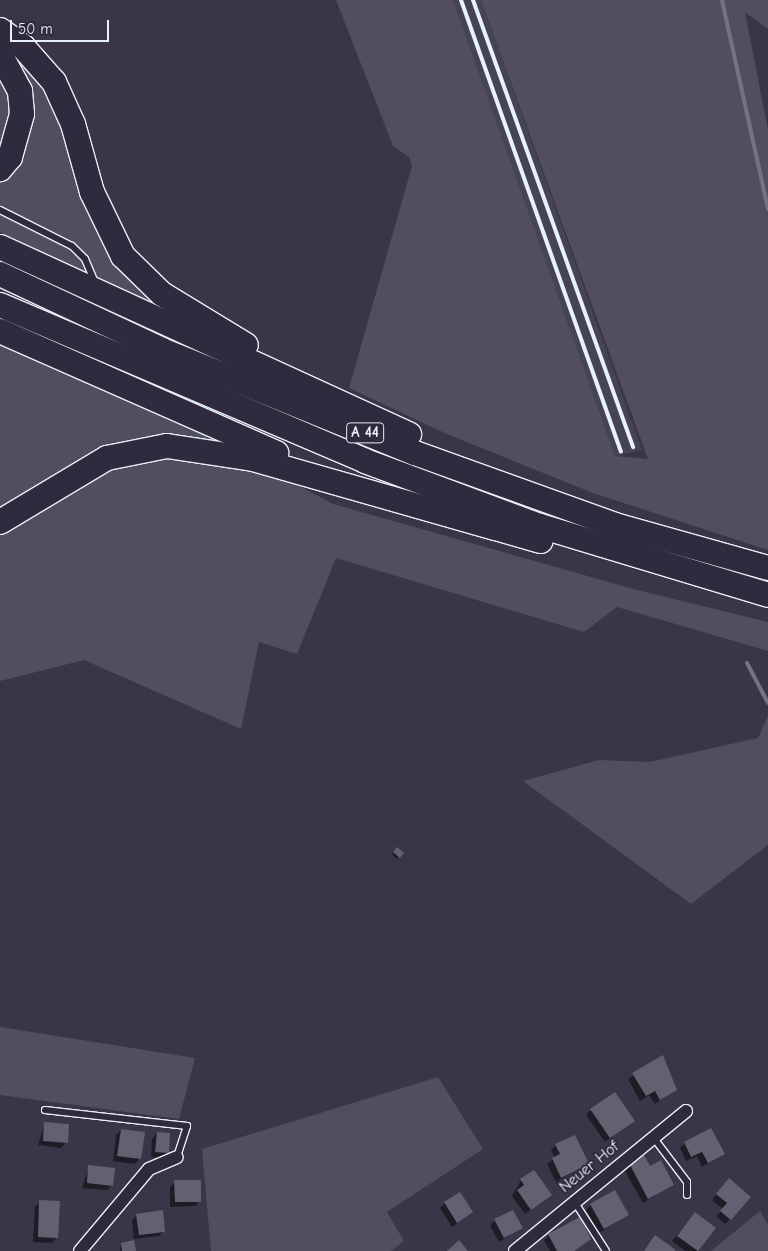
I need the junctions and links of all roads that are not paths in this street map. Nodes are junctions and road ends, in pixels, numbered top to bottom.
1 (0, 30) edge
2 (0, 54) edge
3 (0, 169) edge
4 (0, 210) edge
5 (0, 247) edge
6 (0, 274) edge
7 (99, 294) junction
8 (0, 305) edge
9 (0, 330) edge
10 (339, 403) junction
11 (380, 494) junction
12 (0, 522) edge
13 (742, 562) junction
14 (768, 568) edge
15 (737, 586) junction
16 (768, 595) edge
17 (45, 1110) dead end
18 (686, 1110) dead end
19 (653, 1137) junction
20 (177, 1157) joint
21 (687, 1195) dead end
22 (574, 1200) junction
23 (80, 1251) edge
24 (515, 1251) edge
25 (606, 1251) edge

1 - 10 highway
2 - 3 highway
4 - 7 lane
5 - 7 highway
6 - 13 highway, A 44
7 - 10 highway
8 - 15 highway, A 44
9 - 11 highway
10 - 13 highway
11 - 12 highway
11 - 15 highway
13 - 14 highway, A 44
15 - 16 highway, A 44
17 - 20 lane
18 - 19 street, Neuer Hof
19 - 21 lane
19 - 22 street, Neuer Hof
20 - 23 street
22 - 24 street, Neuer Hof
22 - 25 lane

